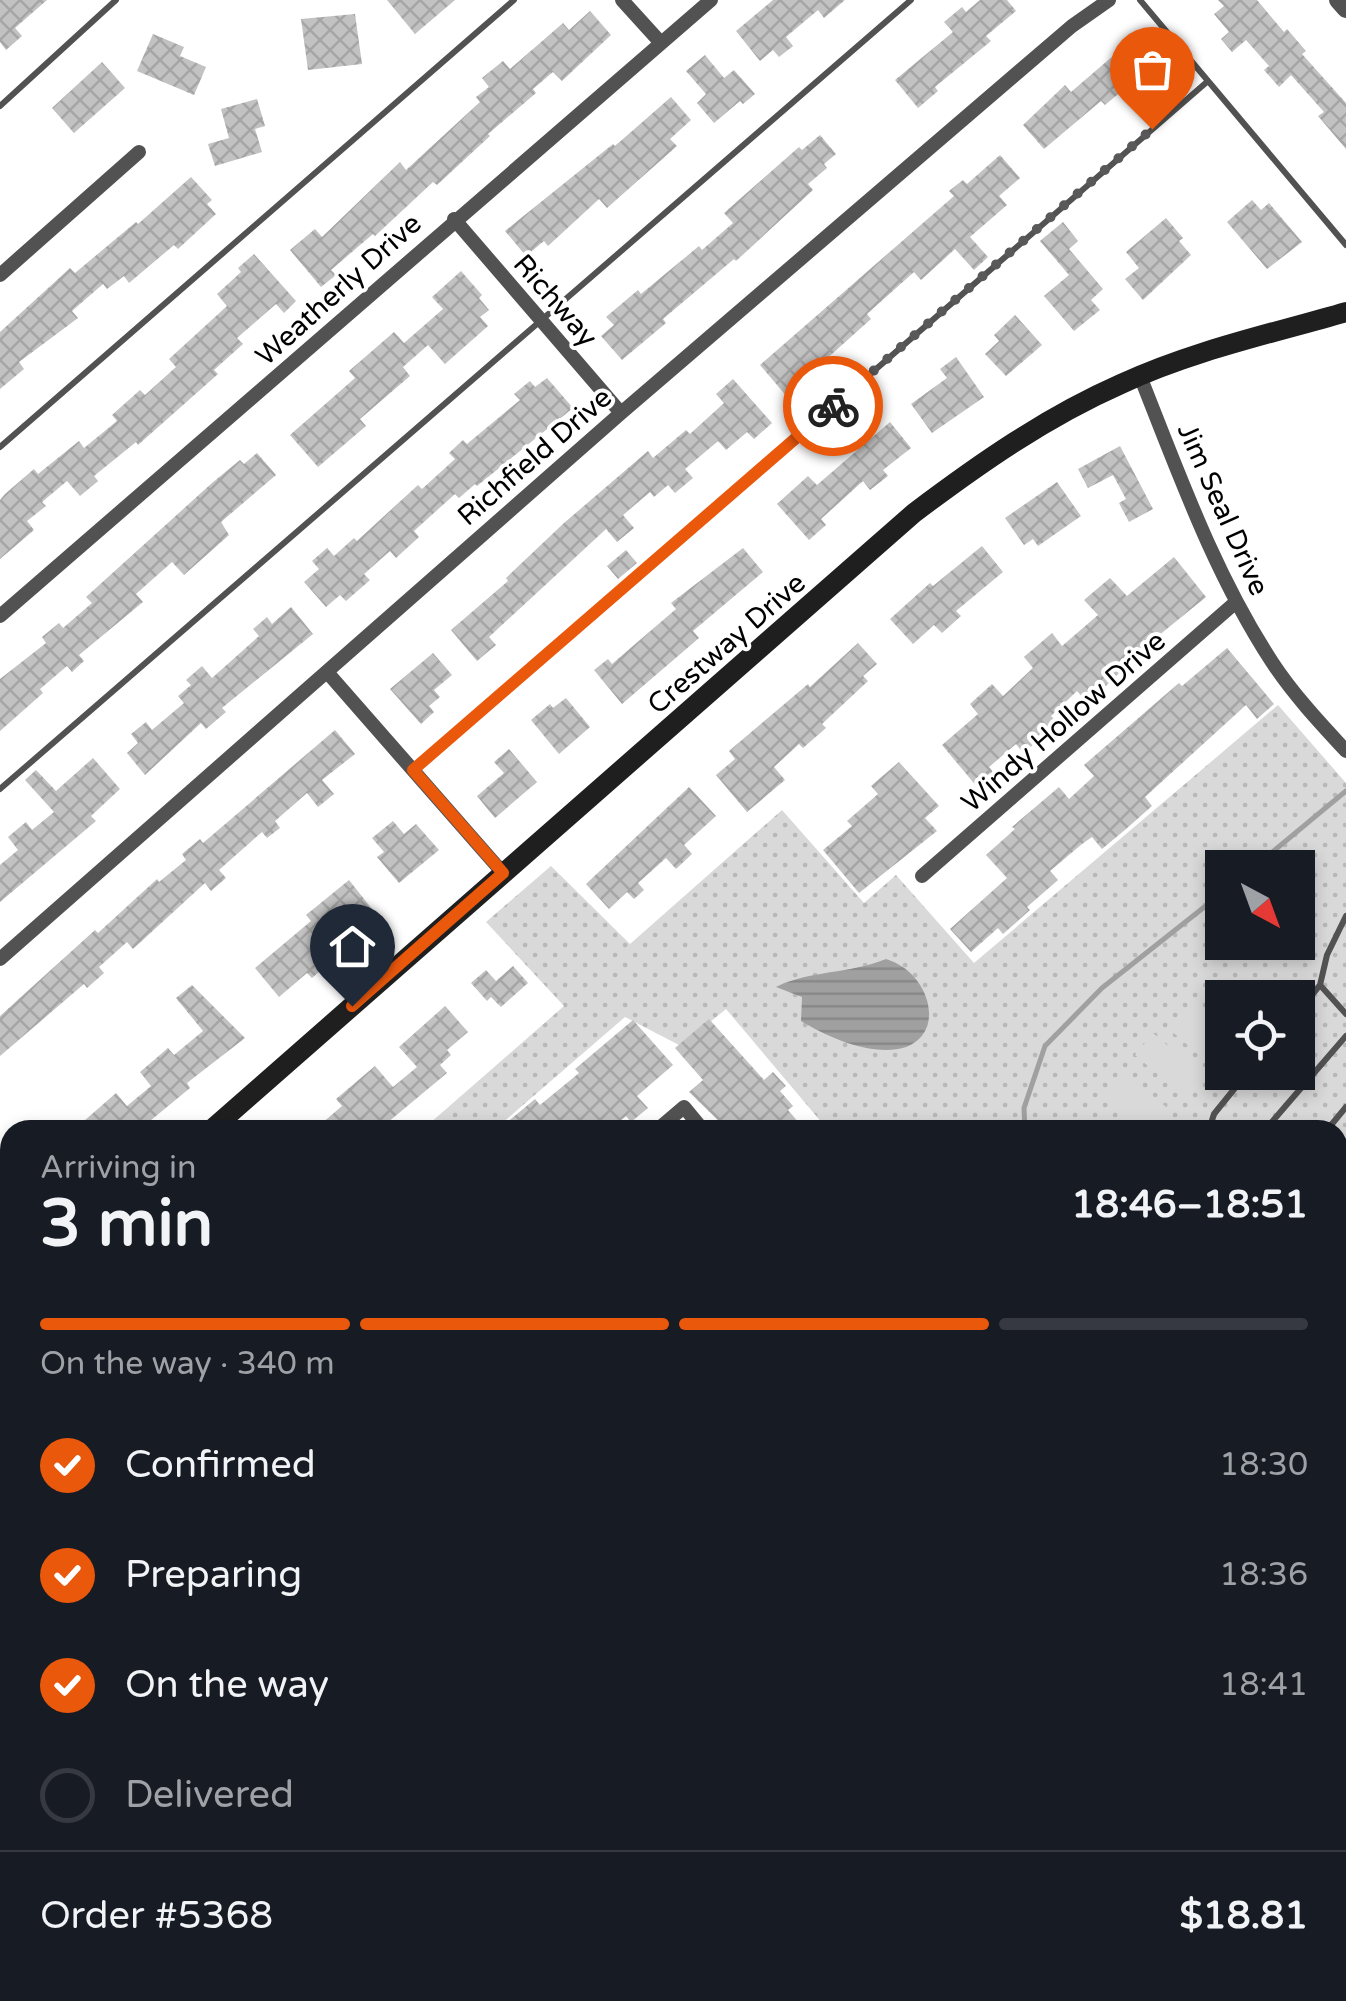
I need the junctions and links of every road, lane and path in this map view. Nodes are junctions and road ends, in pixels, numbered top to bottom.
1 (116, 0) edge
2 (514, 0) edge
3 (622, 0) edge
4 (711, 0) edge
5 (911, 0) edge
6 (1108, 0) edge
7 (1140, 0) edge
8 (1338, 0) edge
9 (1346, 10) edge
10 (661, 43) junction
11 (1208, 81) junction
12 (0, 106) edge
13 (139, 152) dead end
14 (454, 219) junction
15 (1346, 245) edge
16 (0, 275) edge
17 (1346, 312) edge
18 (540, 321) junction
19 (1140, 376) junction
20 (621, 413) junction
21 (0, 447) edge
22 (1236, 602) junction
23 (0, 616) edge
24 (327, 672) junction
25 (1346, 751) edge
26 (413, 770) junction
27 (0, 789) edge
28 (503, 873) junction
29 (922, 876) dead end
30 (1346, 916) edge
31 (0, 959) edge
32 (1320, 985) junction
33 (1315, 991) edge
34 (1346, 1014) edge
35 (1346, 1036) edge
36 (1233, 1090) edge
37 (222, 1120) edge
38 (668, 1120) edge
39 (695, 1120) edge
40 (1212, 1120) edge
41 (1274, 1120) edge

1 - 12 lane
2 - 21 lane
3 - 10 street
4 - 10 street, Weatherly Drive
5 - 18 lane
6 - 20 street, Richfield Drive
7 - 11 lane
8 - 9 street
10 - 14 street, Weatherly Drive
11 - 15 lane
11 - 26 lane
13 - 16 street
14 - 18 street, Richway
14 - 23 street, Weatherly Drive
17 - 19 main road, Crestway Drive
18 - 20 street, Richway
18 - 27 lane
19 - 22 street, Jim Seal Drive
19 - 28 main road, Crestway Drive
20 - 24 street, Richfield Drive
22 - 25 street, Jim Seal Drive
22 - 29 street, Windy Hollow Drive
24 - 26 street
24 - 31 street, Richfield Drive
26 - 28 street
28 - 37 main road, Crestway Drive
30 - 32 lane
32 - 33 lane
32 - 34 lane
35 - 41 lane
36 - 40 lane
38 - 39 street

